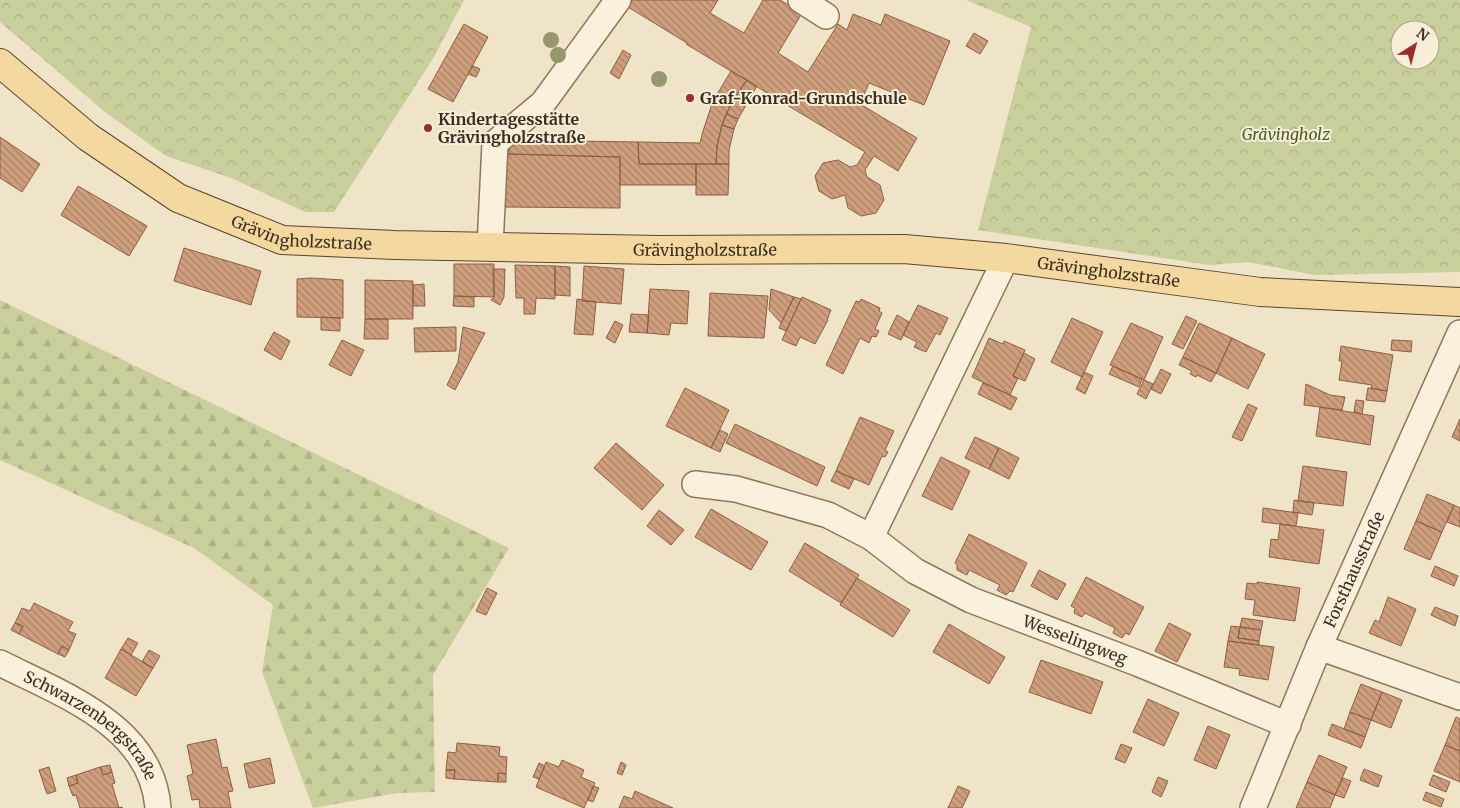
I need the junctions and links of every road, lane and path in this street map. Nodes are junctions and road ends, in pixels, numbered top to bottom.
1 (618, 0) edge
2 (801, 0) edge
3 (826, 16) dead end
4 (0, 63) edge
5 (490, 247) junction
6 (1006, 258) junction
7 (1460, 302) edge
8 (1460, 333) edge
9 (1451, 374) edge
10 (695, 484) dead end
11 (871, 537) junction
12 (1319, 647) junction
13 (0, 663) edge
14 (1460, 697) edge
15 (1288, 725) junction
16 (158, 808) edge
17 (1253, 808) edge

1 - 5 street
2 - 3 street
4 - 5 main road, Grävingholzstraße
5 - 6 main road, Grävingholzstraße
6 - 7 main road, Grävingholzstraße
6 - 11 street
8 - 9 street, Forsthausstraße
9 - 12 street, Forsthausstraße
10 - 11 street, Wesselingweg
11 - 15 street, Wesselingweg
12 - 14 street
12 - 15 street, Forsthausstraße
13 - 16 street, Schwarzenbergstraße
15 - 17 street, Forsthausstraße

